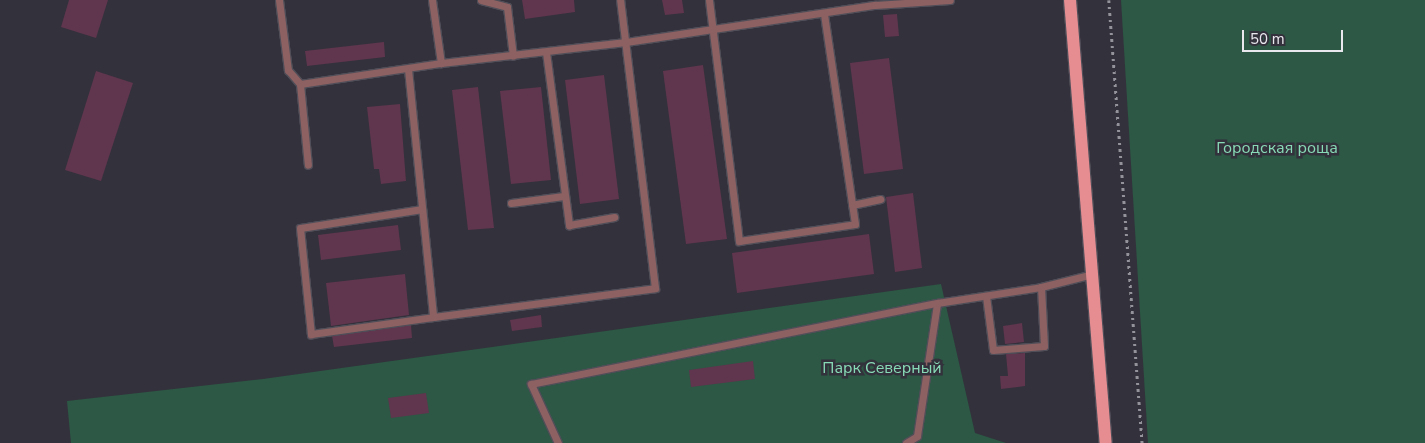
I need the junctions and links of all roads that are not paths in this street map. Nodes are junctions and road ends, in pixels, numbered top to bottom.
1 (279, 0) edge
2 (432, 0) edge
3 (481, 0) edge
4 (620, 0) edge
5 (709, 0) edge
6 (950, 0) edge
7 (1070, 0) edge
8 (912, 2) edge
9 (874, 3) edge
10 (824, 14) junction
11 (712, 30) junction
12 (626, 42) junction
13 (546, 52) junction
14 (513, 56) junction
15 (440, 64) junction
16 (408, 70) junction
17 (300, 84) junction
18 (308, 164) dead end
19 (564, 196) junction
20 (880, 199) dead end
21 (511, 203) dead end
22 (852, 204) junction
23 (422, 209) junction
24 (614, 218) dead end
25 (1094, 274) junction
26 (1041, 287) junction
27 (986, 296) junction
28 (937, 303) junction
29 (433, 318) junction
30 (558, 443) edge
31 (906, 443) edge
32 (1106, 443) edge

1 - 17 lane
2 - 15 lane
3 - 14 lane
4 - 12 lane
5 - 11 lane
6 - 8 lane
7 - 25 main road
8 - 9 lane
9 - 10 lane
10 - 11 lane
10 - 22 lane
11 - 12 lane
11 - 22 lane
12 - 13 lane
12 - 29 lane
13 - 14 lane
13 - 19 lane
14 - 15 lane
15 - 16 lane
16 - 17 lane
16 - 23 lane
17 - 18 lane
19 - 21 lane
19 - 24 lane
20 - 22 lane
23 - 29 lane
23 - 29 lane
25 - 26 lane
25 - 32 main road
26 - 27 lane
26 - 27 lane
27 - 28 lane
28 - 30 lane
28 - 31 lane

